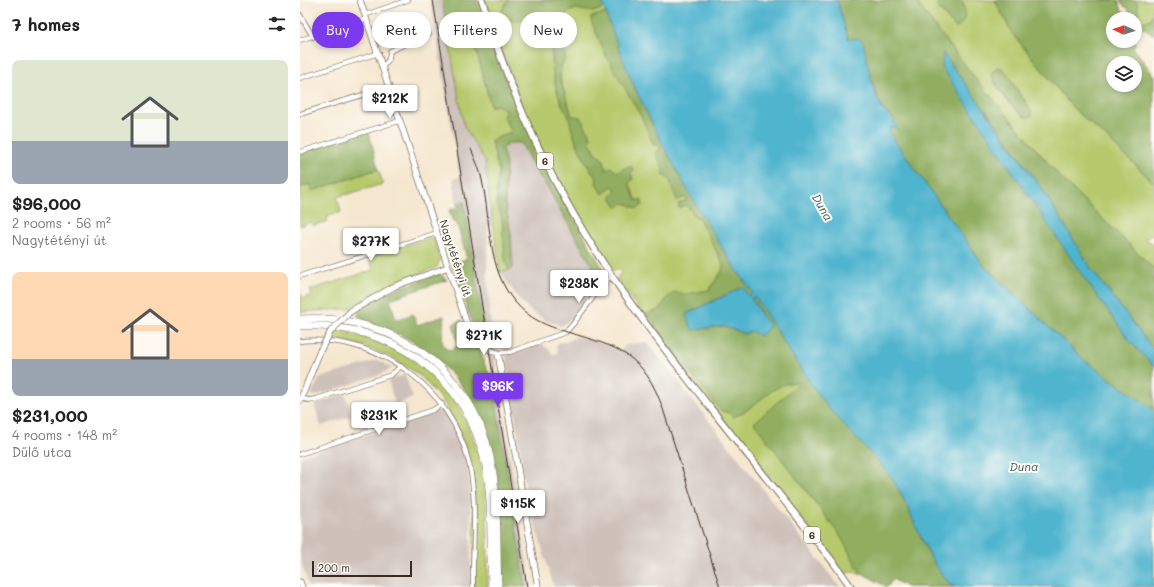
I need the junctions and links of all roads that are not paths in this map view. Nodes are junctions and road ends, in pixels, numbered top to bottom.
1 (360, 0) edge
2 (408, 0) edge
3 (482, 0) edge
4 (300, 15) edge
5 (366, 17) junction
6 (312, 34) edge
7 (312, 36) edge
8 (300, 40) edge
9 (399, 48) edge
10 (379, 53) junction
11 (382, 68) junction
12 (300, 78) edge
13 (389, 87) junction
14 (300, 114) edge
15 (399, 120) junction
16 (300, 152) edge
17 (437, 233) junction
18 (443, 254) junction
19 (448, 267) junction
20 (435, 271) junction
21 (300, 276) edge
22 (611, 276) junction
23 (452, 280) junction
24 (300, 319) edge
25 (300, 326) edge
26 (300, 341) edge
27 (498, 353) junction
28 (401, 366) junction
29 (301, 399) edge
30 (442, 404) junction
31 (300, 450) edge
32 (307, 451) junction
33 (300, 454) edge
34 (300, 582) edge
35 (302, 587) edge
36 (473, 587) edge
37 (492, 587) edge
38 (498, 587) edge
39 (538, 587) edge
40 (851, 587) edge

1 - 5 main road, Nagytétényi út
2 - 5 street
3 - 22 main road, 6
4 - 6 street
5 - 10 main road, Nagytétényi út
7 - 8 street
9 - 11 street
10 - 11 main road, Nagytétényi út
10 - 12 street
11 - 13 main road, Nagytétényi út
13 - 14 street
13 - 15 main road, Nagytétényi út
15 - 16 street
15 - 17 main road, Nagytétényi út
17 - 18 main road, Nagytétényi út
17 - 21 street
18 - 19 main road, Nagytétényi út
18 - 20 main road
19 - 20 main road
19 - 23 main road, Nagytétényi út
20 - 23 main road
20 - 29 main road, bridge
22 - 27 street
22 - 40 main road, 6
23 - 27 main road, Nagytétényi út
24 - 38 highway
25 - 37 highway
26 - 28 street
27 - 39 main road
28 - 29 street
28 - 30 street
30 - 32 street
30 - 36 street
31 - 32 street
32 - 33 street
34 - 35 main road

